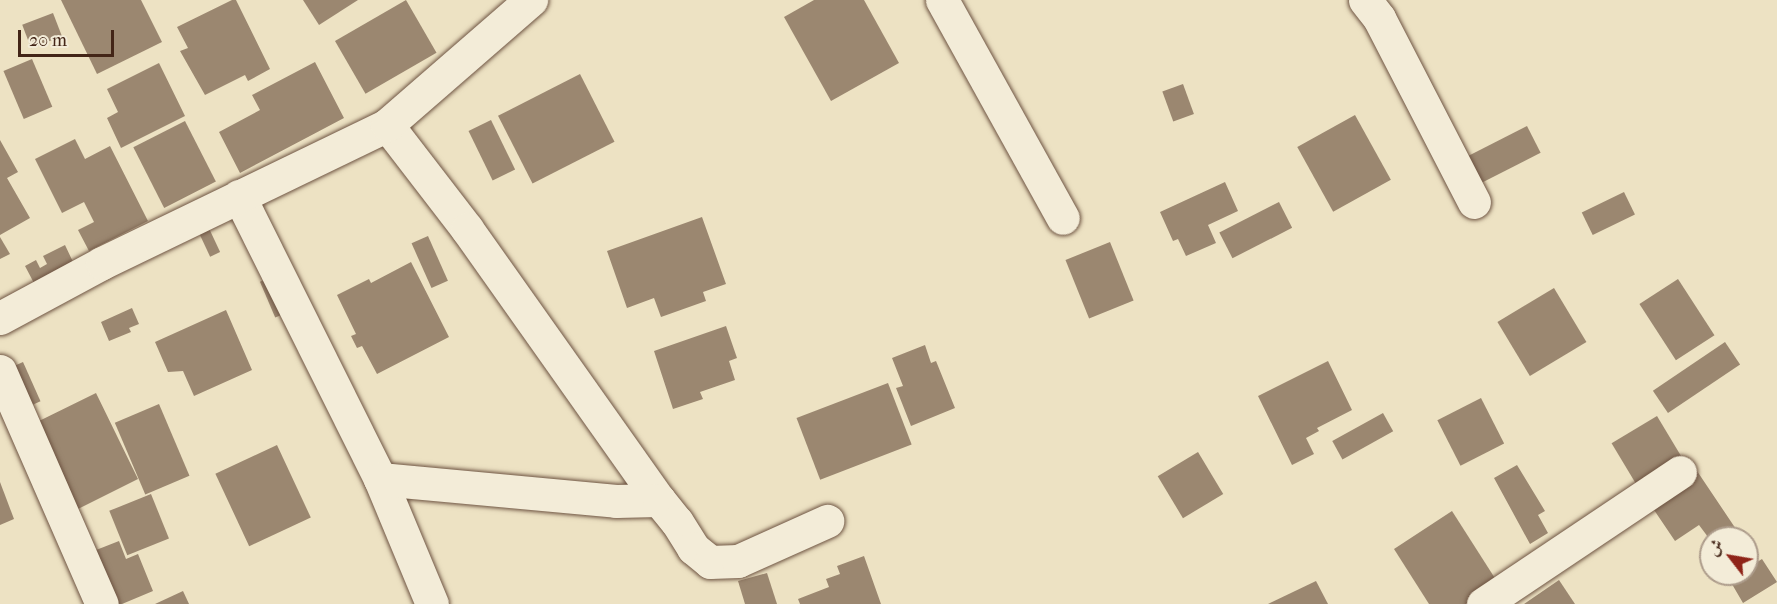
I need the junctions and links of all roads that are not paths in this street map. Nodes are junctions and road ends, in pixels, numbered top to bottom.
1 (942, 0) edge
2 (1365, 0) edge
3 (530, 1) edge
4 (387, 125) junction
5 (238, 196) junction
6 (1474, 202) dead end
7 (1063, 218) dead end
8 (0, 318) edge
9 (0, 371) edge
10 (1680, 472) dead end
11 (380, 479) junction
12 (659, 500) junction
13 (827, 521) dead end
14 (102, 604) edge
15 (432, 604) edge
16 (1483, 604) edge

1 - 7 street
2 - 6 street
3 - 4 street
4 - 5 street
4 - 12 street
5 - 8 street
5 - 11 street
9 - 14 street
10 - 16 street
11 - 12 street
11 - 15 street
12 - 13 street

